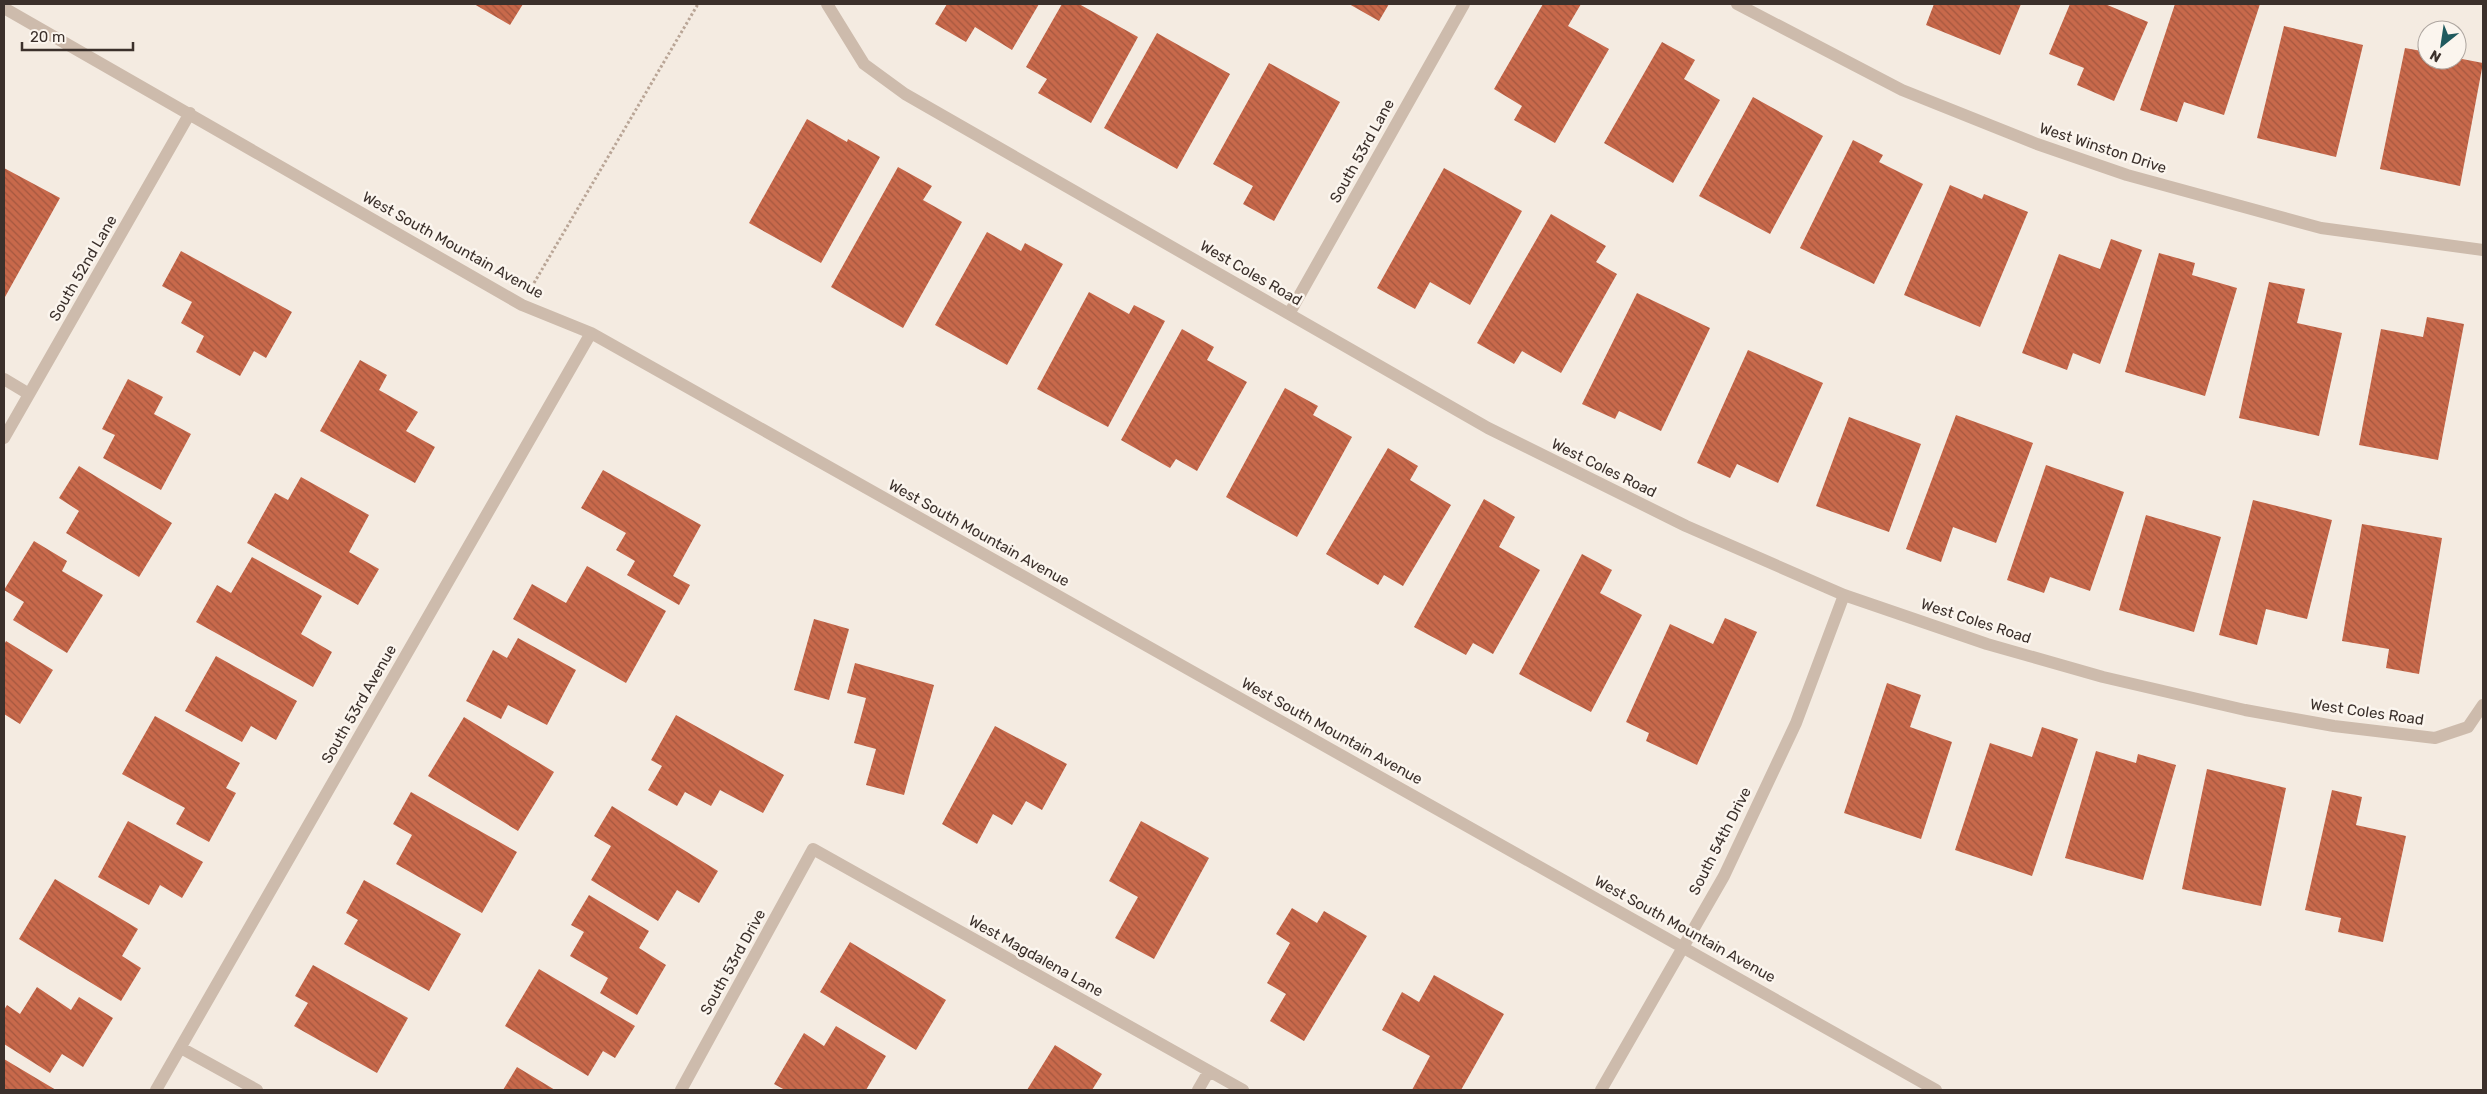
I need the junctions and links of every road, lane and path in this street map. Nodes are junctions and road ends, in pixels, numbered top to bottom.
1 (698, 4) edge
2 (827, 4) edge
3 (1464, 4) edge
4 (1737, 4) edge
5 (4, 8) edge
6 (190, 113) junction
7 (2483, 250) edge
8 (522, 305) junction
9 (1289, 314) junction
10 (591, 333) junction
11 (4, 379) edge
12 (29, 394) junction
13 (4, 438) edge
14 (1844, 594) junction
15 (2483, 705) edge
16 (813, 850) joint
17 (1683, 946) junction
18 (181, 1048) junction
19 (1209, 1071) junction
20 (156, 1090) edge
21 (257, 1090) edge
22 (681, 1090) edge
23 (1198, 1090) edge
24 (1243, 1090) edge
25 (1601, 1090) edge
26 (1936, 1090) edge

1 - 8 path
2 - 9 street, West Coles Road
3 - 9 street, South 53rd Lane
4 - 7 street, West Winston Drive
5 - 6 street, West South Mountain Avenue
6 - 8 street, West South Mountain Avenue
6 - 12 street, South 52nd Lane
8 - 10 street, West South Mountain Avenue
9 - 14 street, West Coles Road
10 - 17 street, West South Mountain Avenue
10 - 18 street, South 53rd Avenue
11 - 12 street
12 - 13 street, South 52nd Lane
14 - 15 street, West Coles Road
14 - 17 street, South 54th Drive
16 - 19 street, West Magdalena Lane
16 - 22 street, South 53rd Drive
17 - 25 street, South 54th Drive
17 - 26 street, West South Mountain Avenue
18 - 20 street, South 53rd Avenue
18 - 21 street
19 - 23 street
19 - 24 street, West Magdalena Lane

